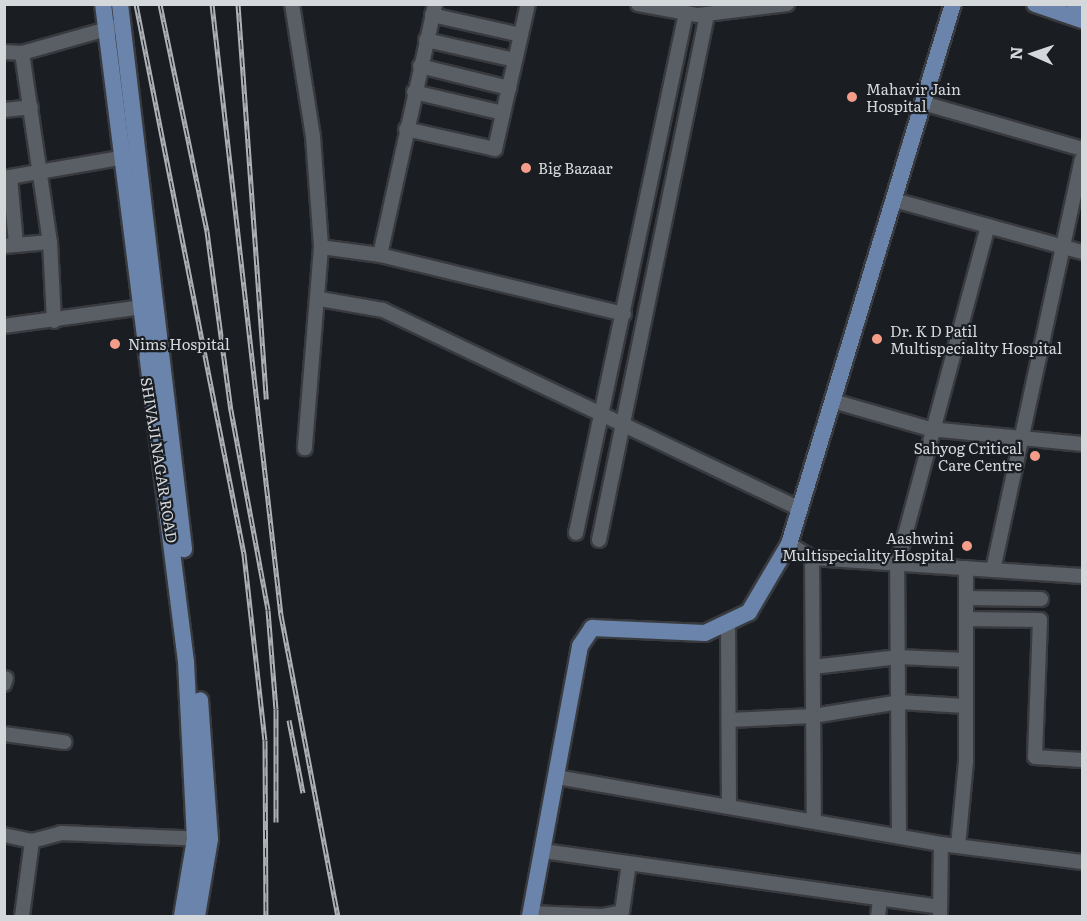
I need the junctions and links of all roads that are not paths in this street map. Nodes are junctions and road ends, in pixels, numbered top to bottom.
1 (103, 4) edge
2 (120, 4) edge
3 (292, 4) edge
4 (638, 4) edge
5 (787, 4) edge
6 (953, 4) edge
7 (1035, 4) edge
8 (1075, 4) edge
9 (527, 5) edge
10 (1083, 7) edge
11 (434, 10) edge
12 (699, 11) edge
13 (1083, 20) edge
14 (114, 28) junction
15 (521, 35) junction
16 (426, 40) junction
17 (4, 52) edge
18 (22, 53) junction
19 (515, 60) junction
20 (420, 66) junction
21 (509, 88) junction
22 (414, 92) junction
23 (923, 104) junction
24 (31, 107) junction
25 (4, 110) edge
26 (503, 113) junction
27 (406, 129) junction
28 (1083, 149) edge
29 (128, 156) junction
30 (1083, 160) edge
31 (41, 167) junction
32 (7, 177) edge
33 (894, 200) junction
34 (988, 226) junction
35 (50, 242) junction
36 (10, 245) edge
37 (321, 247) junction
38 (1063, 247) junction
39 (1083, 252) edge
40 (380, 255) junction
41 (320, 299) junction
42 (145, 307) junction
43 (624, 315) junction
44 (54, 321) junction
45 (4, 326) edge
46 (833, 401) junction
47 (604, 414) junction
48 (621, 423) junction
49 (930, 429) junction
50 (1019, 439) junction
51 (1083, 444) edge
52 (305, 448) dead end
53 (800, 509) junction
54 (576, 533) dead end
55 (599, 540) dead end
56 (789, 544) junction
57 (812, 558) junction
58 (897, 565) junction
59 (966, 568) junction
60 (993, 570) junction
61 (1083, 576) edge
62 (966, 598) junction
63 (1041, 599) dead end
64 (966, 618) junction
65 (728, 622) junction
66 (898, 657) junction
67 (966, 660) junction
68 (813, 667) junction
69 (899, 702) junction
70 (965, 706) junction
71 (813, 716) junction
72 (730, 720) junction
73 (4, 734) edge
74 (64, 742) dead end
75 (1083, 760) edge
76 (558, 777) junction
77 (729, 805) junction
78 (814, 820) junction
79 (4, 835) edge
80 (899, 836) junction
81 (203, 839) junction
82 (32, 841) junction
83 (941, 844) junction
84 (958, 846) junction
85 (543, 851) junction
86 (1083, 862) edge
87 (629, 863) junction
88 (880, 899) junction
89 (940, 912) edge
90 (530, 915) edge
91 (22, 916) edge
92 (182, 916) edge
93 (197, 916) edge
94 (602, 916) edge
95 (878, 916) edge

1 - 14 main road, SHIVAJI NAGAR ROAD
2 - 14 main road, SHIVAJI NAGAR ROAD
3 - 37 street
4 - 12 street
5 - 12 street
6 - 23 main road
7 - 13 main road
8 - 10 main road
9 - 15 street
11 - 15 street
11 - 16 street
12 - 43 street
12 - 48 street
14 - 18 street
14 - 29 main road, SHIVAJI NAGAR ROAD
15 - 19 street
16 - 19 street
16 - 20 street
17 - 18 street
18 - 24 street
19 - 21 street
20 - 21 street
20 - 22 street
21 - 26 street
22 - 26 street
22 - 27 street
23 - 28 street
23 - 33 main road
24 - 25 street
24 - 31 street
26 - 27 street
27 - 40 street
29 - 31 street
29 - 42 main road, SHIVAJI NAGAR ROAD
30 - 38 street
31 - 32 street
31 - 35 street
32 - 36 street
33 - 34 street
33 - 46 main road
34 - 38 street
34 - 49 street
35 - 36 street
35 - 44 street
37 - 40 street
37 - 41 street
38 - 39 street
38 - 50 street
40 - 43 street
41 - 47 street
41 - 52 street
42 - 44 street
42 - 81 main road, SHIVAJI NAGAR ROAD
43 - 47 street
44 - 45 street
46 - 49 street
46 - 53 main road
47 - 48 street
47 - 54 street
48 - 53 street
48 - 55 street
49 - 50 street
49 - 58 street
50 - 51 street
50 - 60 street
53 - 56 main road
56 - 57 street
56 - 65 main road
57 - 58 street
57 - 68 street
58 - 59 street
58 - 66 street
59 - 60 street
59 - 62 street
60 - 61 street
62 - 63 street
62 - 64 street
64 - 67 street
64 - 75 street
65 - 72 street
65 - 76 main road
66 - 67 street
66 - 68 street
66 - 69 street
67 - 70 street
68 - 71 street
69 - 70 street
69 - 71 street
69 - 80 street
70 - 84 street
71 - 72 street
71 - 78 street
72 - 77 street
73 - 74 street
76 - 77 street
76 - 85 main road
77 - 78 street
78 - 80 street
79 - 82 street
80 - 83 street
81 - 82 street
81 - 92 main road, SHIVAJI NAGAR ROAD
81 - 93 main road, SHIVAJI NAGAR ROAD
82 - 91 street
83 - 84 street
83 - 89 street
84 - 86 street
85 - 87 street
85 - 90 main road
87 - 88 street
87 - 94 street
88 - 89 street
88 - 95 street
90 - 94 street

